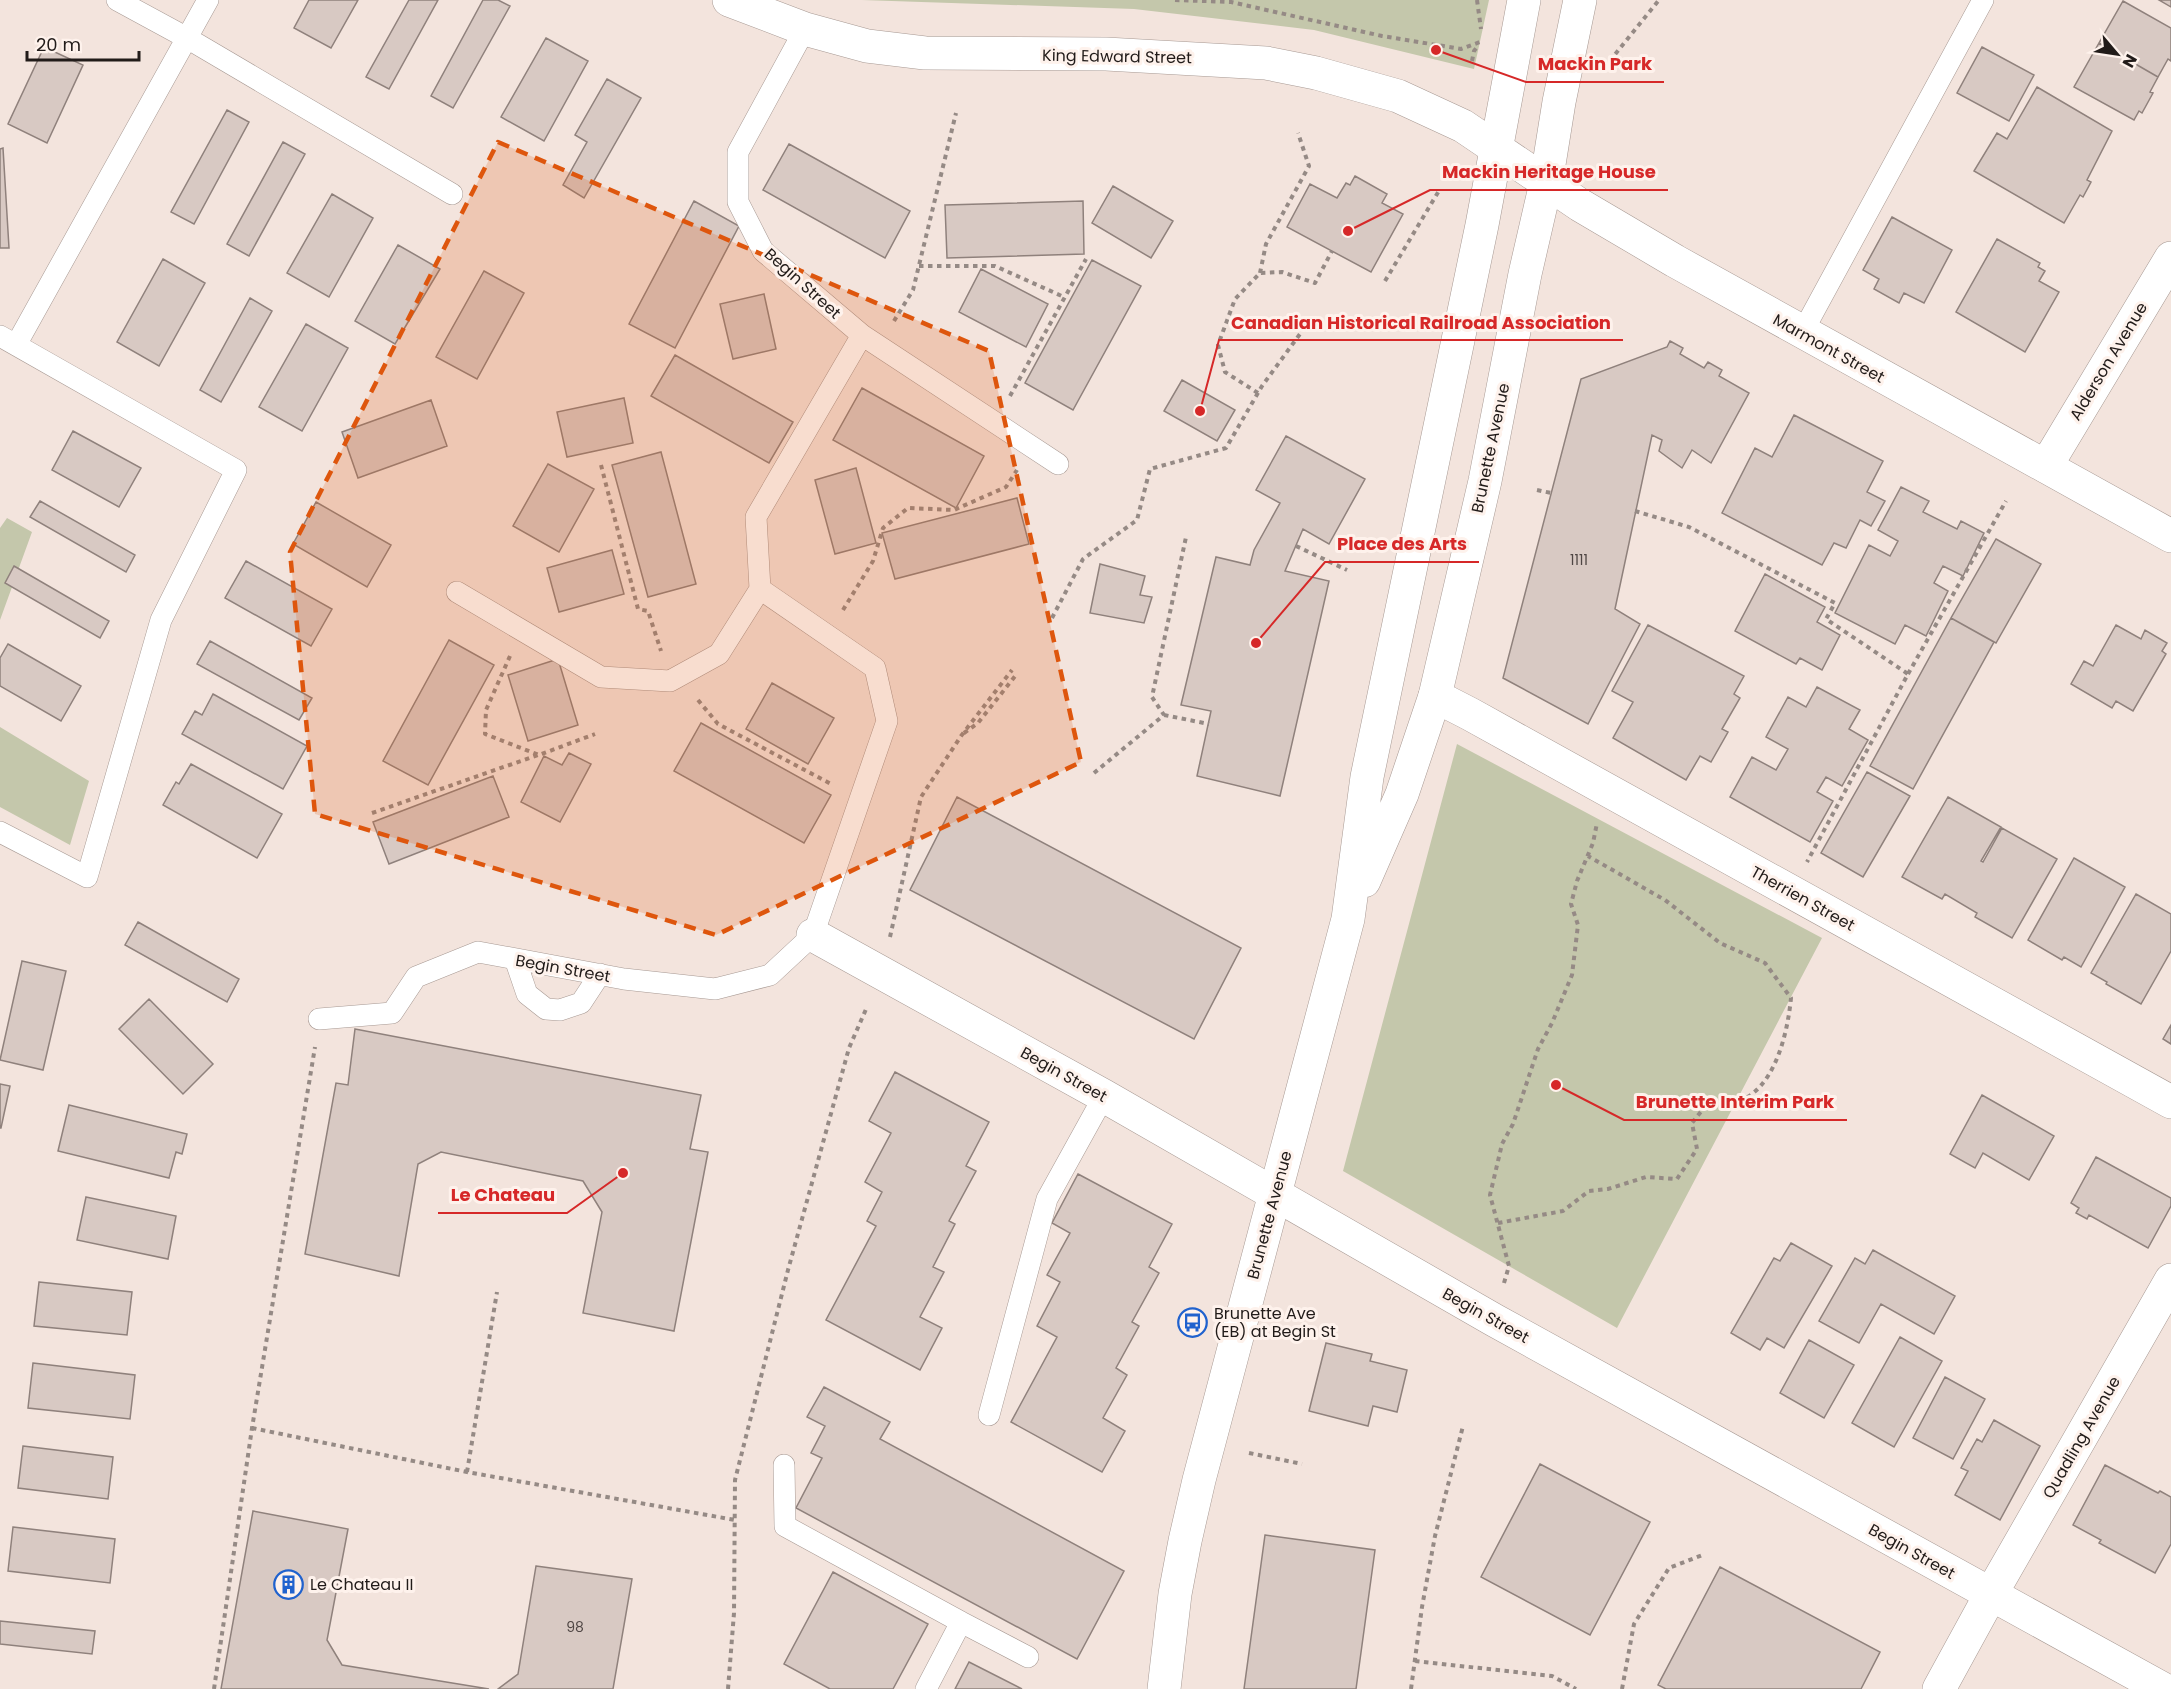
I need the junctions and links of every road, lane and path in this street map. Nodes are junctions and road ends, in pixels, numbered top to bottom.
1 (117, 0) edge
2 (208, 0) edge
3 (729, 0) edge
4 (1175, 0) edge
5 (1477, 0) edge
6 (1524, 0) edge
7 (1580, 0) edge
8 (1659, 0) edge
9 (1983, 0) edge
10 (1478, 20) dead end
11 (805, 29) junction
12 (187, 38) junction
13 (1485, 41) dead end
14 (1603, 69) dead end
15 (956, 113) dead end
16 (1298, 133) dead end
17 (1495, 147) junction
18 (1546, 183) junction
19 (1440, 189) dead end
20 (452, 194) dead end
21 (1332, 251) dead end
22 (2171, 258) edge
23 (1086, 259) dead end
24 (919, 266) junction
25 (1260, 273) junction
26 (1385, 281) dead end
27 (1064, 298) junction
28 (1802, 333) junction
29 (1299, 334) dead end
30 (8, 341) edge
31 (870, 341) junction
32 (1258, 393) junction
33 (994, 422) junction
34 (1032, 447) junction
35 (1058, 464) dead end
36 (601, 465) dead end
37 (2046, 466) junction
38 (1537, 490) dead end
39 (1551, 493) dead end
40 (2006, 501) dead end
41 (1635, 511) dead end
42 (2171, 536) edge
43 (1186, 537) dead end
44 (1296, 546) dead end
45 (1347, 570) dead end
46 (861, 579) dead end
47 (760, 589) junction
48 (457, 592) dead end
49 (1052, 618) dead end
50 (522, 631) junction
51 (1012, 670) dead end
52 (1908, 674) junction
53 (1016, 675) dead end
54 (674, 678) junction
55 (1435, 696) junction
56 (1164, 716) junction
57 (1209, 724) dead end
58 (595, 734) dead end
59 (961, 736) junction
60 (539, 755) junction
61 (1094, 773) dead end
62 (1603, 787) junction
63 (860, 800) junction
64 (372, 813) dead end
65 (0, 832) edge
66 (1588, 856) junction
67 (1791, 891) junction
68 (1348, 919) junction
69 (813, 935) junction
70 (515, 959) junction
71 (882, 972) junction
72 (600, 974) junction
73 (320, 1019) joint
74 (1104, 1096) junction
75 (2171, 1102) edge
76 (1275, 1195) junction
77 (1498, 1223) junction
78 (2171, 1280) edge
79 (497, 1292) dead end
80 (1494, 1320) junction
81 (989, 1415) dead end
82 (1463, 1426) dead end
83 (252, 1428) junction
84 (1249, 1453) dead end
85 (1302, 1464) dead end
86 (784, 1465) dead end
87 (467, 1472) junction
88 (735, 1520) junction
89 (1705, 1554) dead end
90 (1991, 1594) junction
91 (961, 1622) junction
92 (1028, 1657) dead end
93 (1414, 1661) junction
94 (214, 1689) edge
95 (728, 1689) edge
96 (926, 1689) edge
97 (1164, 1689) edge
98 (1411, 1689) edge
99 (1576, 1689) edge
100 (1622, 1689) edge
101 (1939, 1689) edge
102 (2163, 1689) edge

1 - 12 lane
2 - 12 lane
3 - 11 main road, King Edward Street
4 - 13 path
5 - 10 path
6 - 17 main road, Brunette Avenue
7 - 18 main road, Brunette Avenue
8 - 14 path
9 - 28 lane
11 - 17 main road, King Edward Street
11 - 31 lane, Begin Street
12 - 20 lane
12 - 30 lane
15 - 24 path
16 - 25 path
17 - 18 main road, Marmont Street
17 - 68 main road, Brunette Avenue
18 - 28 main road, Marmont Street
18 - 55 main road, Brunette Avenue
19 - 26 path
21 - 25 path
22 - 37 main road, Alderson Avenue
23 - 27 path
24 - 27 path
24 - 31 path
25 - 32 path
27 - 33 path
28 - 37 main road, Marmont Street
29 - 32 path
30 - 65 lane
31 - 33 lane, Begin Street
31 - 47 lane
32 - 49 path
33 - 34 lane, Begin Street
34 - 35 lane, Begin Street
34 - 46 path
36 - 54 path
37 - 42 main road, Marmont Street
38 - 39 path
40 - 52 path
41 - 52 path
43 - 56 path
44 - 45 path
47 - 54 lane
47 - 63 lane, Begin Street
48 - 50 lane
50 - 54 lane
50 - 60 path
51 - 59 path
52 - 67 path
53 - 59 path
54 - 63 path
55 - 62 main road, Therrien Street
55 - 68 main road, Brunette Avenue
56 - 57 path
56 - 61 path
58 - 60 path
59 - 71 path
60 - 64 path
62 - 66 path
62 - 67 main road, Therrien Street
63 - 69 lane, Begin Street
66 - 77 path
66 - 77 path
67 - 75 main road, Therrien Street
68 - 76 main road, Brunette Avenue
69 - 71 main road, Begin Street
69 - 72 lane, Begin Street
70 - 72 lane, Begin Street
70 - 72 lane
70 - 73 lane, Begin Street
71 - 74 main road, Begin Street
71 - 88 path
73 - 83 path
74 - 76 main road, Begin Street
74 - 81 lane
76 - 80 main road, Begin Street
76 - 97 main road, Brunette Avenue
77 - 80 path
78 - 90 main road, Quadling Avenue
79 - 87 path
80 - 90 main road, Begin Street
82 - 93 path
83 - 87 path
83 - 94 path
84 - 85 path
86 - 91 lane
87 - 88 path
88 - 95 path
89 - 100 path
90 - 101 main road, Quadling Avenue
90 - 102 main road, Begin Street
91 - 92 lane
91 - 96 lane
93 - 98 path
93 - 99 path

